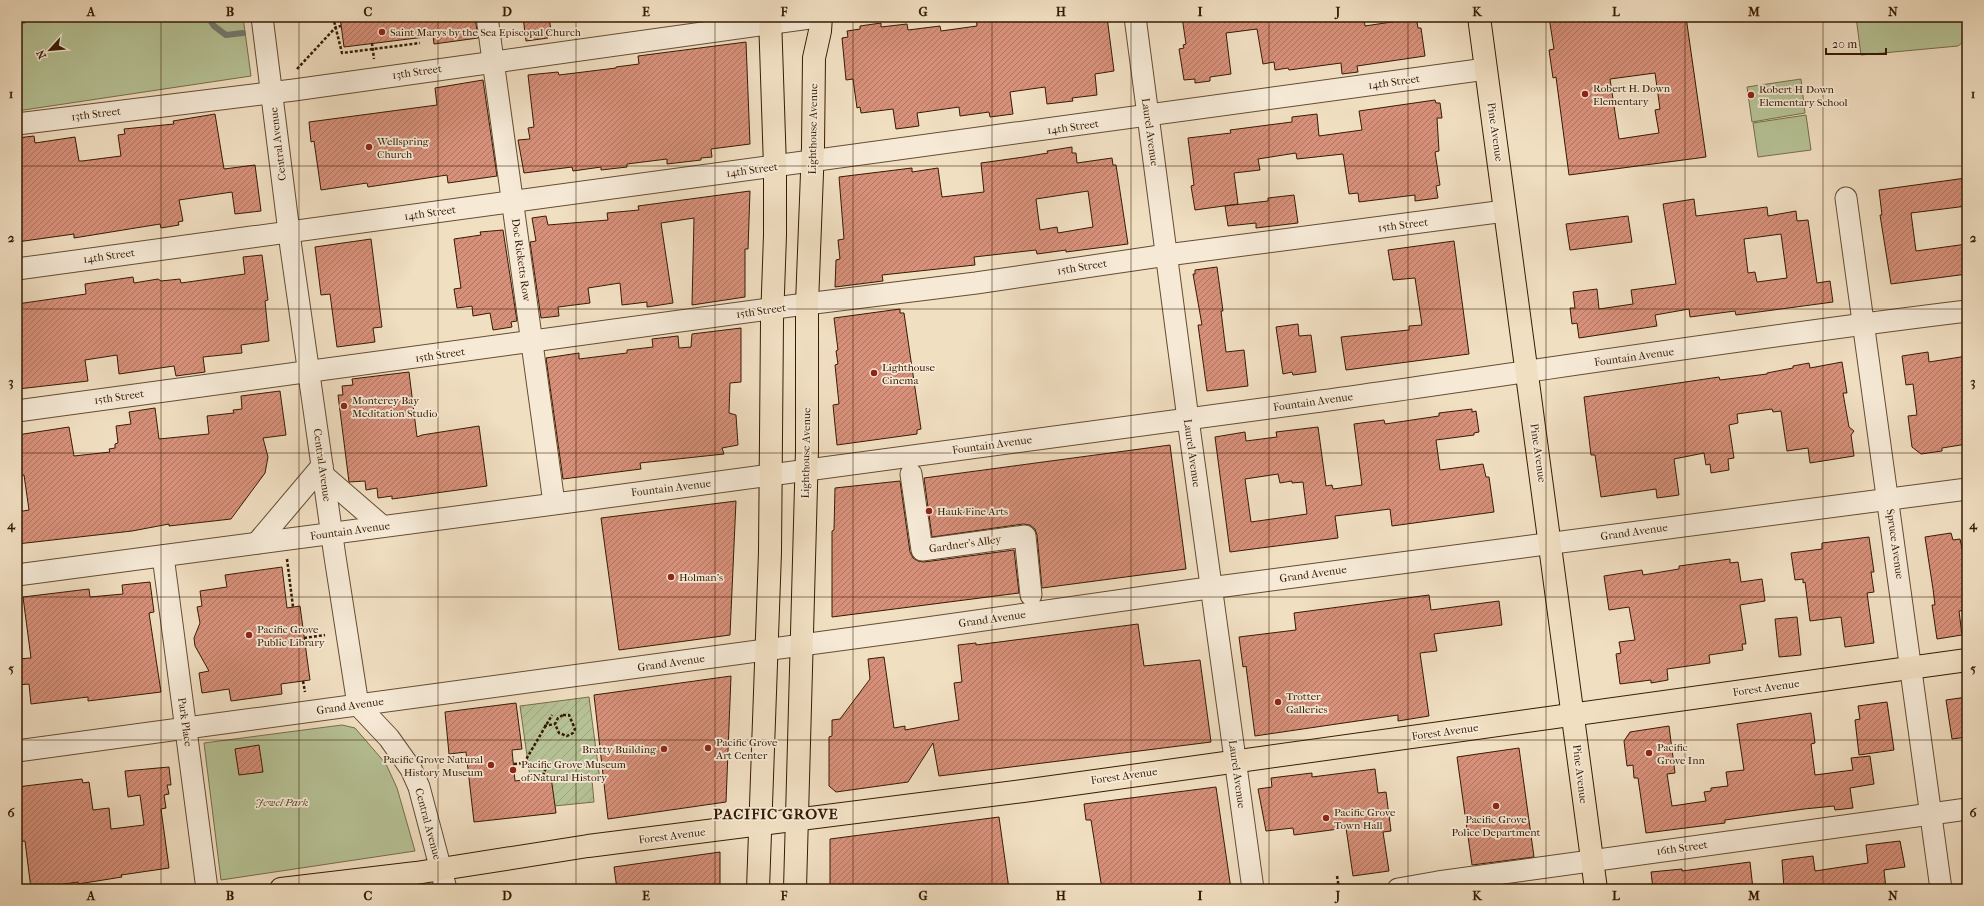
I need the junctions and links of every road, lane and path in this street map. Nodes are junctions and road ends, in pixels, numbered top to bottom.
1 (262, 17) edge
2 (333, 17) edge
3 (487, 17) edge
4 (817, 17) edge
5 (821, 17) edge
6 (1135, 17) edge
7 (1479, 17) edge
8 (770, 20) edge
9 (341, 26) dead end
10 (336, 27) junction
11 (372, 43) dead end
12 (420, 43) dead end
13 (373, 49) junction
14 (493, 62) junction
15 (376, 66) dead end
16 (1486, 70) junction
17 (292, 73) dead end
18 (272, 93) junction
19 (1148, 116) junction
20 (17, 124) edge
21 (813, 162) junction
22 (775, 167) junction
23 (1846, 198) dead end
24 (512, 202) junction
25 (1506, 211) junction
26 (289, 231) junction
27 (1167, 255) junction
28 (17, 269) edge
29 (807, 304) junction
30 (773, 309) junction
31 (1967, 311) edge
32 (1865, 323) junction
33 (532, 343) junction
34 (309, 372) junction
35 (1527, 372) junction
36 (17, 411) edge
37 (1188, 418) junction
38 (323, 470) junction
39 (806, 470) junction
40 (770, 474) junction
41 (911, 474) dead end
42 (1967, 488) edge
43 (1888, 498) junction
44 (554, 503) junction
45 (382, 526) junction
46 (331, 533) junction
47 (257, 543) junction
48 (1551, 543) junction
49 (163, 556) junction
50 (286, 559) dead end
51 (17, 575) edge
52 (1211, 588) junction
53 (1031, 595) dead end
54 (293, 607) dead end
55 (325, 635) dead end
56 (304, 638) dead end
57 (802, 645) junction
58 (774, 649) junction
59 (1967, 660) edge
60 (1912, 668) junction
61 (304, 681) dead end
62 (306, 696) dead end
63 (358, 705) junction
64 (552, 715) dead end
65 (1573, 715) junction
66 (555, 724) junction
67 (544, 726) junction
68 (186, 728) junction
69 (17, 751) edge
70 (1235, 760) junction
71 (525, 761) junction
72 (558, 763) dead end
73 (514, 764) dead end
74 (546, 769) junction
75 (543, 776) dead end
76 (1967, 809) edge
77 (1930, 814) junction
78 (796, 820) junction
79 (760, 825) junction
80 (1592, 861) junction
81 (1337, 876) dead end
82 (443, 879) edge
83 (1442, 885) edge
84 (1339, 888) dead end
85 (207, 889) edge
86 (281, 889) edge
87 (758, 889) edge
88 (795, 889) edge
89 (1253, 889) edge
90 (1398, 889) edge
91 (1596, 889) edge
92 (1941, 889) edge

1 - 18 street, Central Avenue
2 - 10 path
3 - 14 street, Doc Ricketts Row
4 - 8 street, 13th Street
5 - 21 main road, Lighthouse Avenue
6 - 19 street, Laurel Avenue
7 - 16 main road, Pine Avenue
8 - 14 street, 13th Street
8 - 22 main road
9 - 10 path
10 - 13 path
10 - 17 path
11 - 13 path
12 - 13 path
13 - 15 path
14 - 18 street, 13th Street
14 - 24 street, Doc Ricketts Row
16 - 19 street, 14th Street
16 - 25 main road, Pine Avenue
18 - 20 street, 13th Street
18 - 26 street, Central Avenue
19 - 21 street, 14th Street
19 - 27 street, Laurel Avenue
21 - 22 street, 14th Street
21 - 29 main road, Lighthouse Avenue
22 - 24 street, 14th Street
22 - 30 main road
23 - 32 street, Spruce Avenue
24 - 26 street, 14th Street
24 - 33 street, Doc Ricketts Row
25 - 27 street, 15th Street
25 - 35 main road, Pine Avenue
26 - 28 street, 14th Street
26 - 34 street, Central Avenue
27 - 29 street, 15th Street
27 - 37 street, Laurel Avenue
29 - 30 street, 15th Street
29 - 39 main road, Lighthouse Avenue
30 - 33 street, 15th Street
30 - 40 main road
31 - 32 street, Fountain Avenue
32 - 35 street, Fountain Avenue
32 - 43 street, Spruce Avenue
33 - 34 street, 15th Street
33 - 44 street, Doc Ricketts Row
34 - 36 street, 15th Street
34 - 38 street, Central Avenue
35 - 37 street, Fountain Avenue
35 - 48 main road, Pine Avenue
37 - 39 street, Fountain Avenue
37 - 52 street, Laurel Avenue
38 - 45 street
38 - 46 street, Central Avenue
38 - 47 street
39 - 40 street, Fountain Avenue
39 - 57 main road, Lighthouse Avenue
40 - 44 street, Fountain Avenue
40 - 58 main road
41 - 53 street, Gardner's Alley
42 - 43 street, Grand Avenue
43 - 48 street, Grand Avenue
43 - 60 street, Spruce Avenue
44 - 45 street, Fountain Avenue
45 - 46 street, Fountain Avenue
46 - 47 street, Fountain Avenue
46 - 63 street, Central Avenue
47 - 49 street, Fountain Avenue
48 - 52 street, Grand Avenue
48 - 65 main road, Pine Avenue
49 - 51 street, Fountain Avenue
49 - 68 street, Park Place
50 - 54 path
52 - 57 street, Grand Avenue
52 - 70 street, Laurel Avenue
55 - 56 path
57 - 58 street, Grand Avenue
57 - 78 main road, Lighthouse Avenue
58 - 63 street, Grand Avenue
58 - 79 main road
59 - 60 main road, Forest Avenue
60 - 65 main road, Forest Avenue
60 - 77 street, Spruce Avenue
61 - 62 path
63 - 68 street, Grand Avenue
63 - 82 street, Central Avenue
64 - 67 path
65 - 70 main road, Forest Avenue
65 - 80 main road, Pine Avenue
66 - 66 path
66 - 67 path
67 - 71 path
68 - 69 street, Grand Avenue
68 - 85 street, Park Place
70 - 78 main road, Forest Avenue
70 - 89 street, Laurel Avenue
71 - 73 path
71 - 74 path
72 - 74 path
74 - 75 path
76 - 77 street, 16th Street
77 - 80 street, 16th Street
77 - 92 street, Spruce Avenue
78 - 79 main road, Forest Avenue
78 - 88 main road, Lighthouse Avenue
79 - 82 main road, Forest Avenue
79 - 87 main road
80 - 83 street, 16th Street
80 - 91 main road, Pine Avenue
81 - 84 path
82 - 86 main road, Forest Avenue
83 - 90 street, 16th Street

